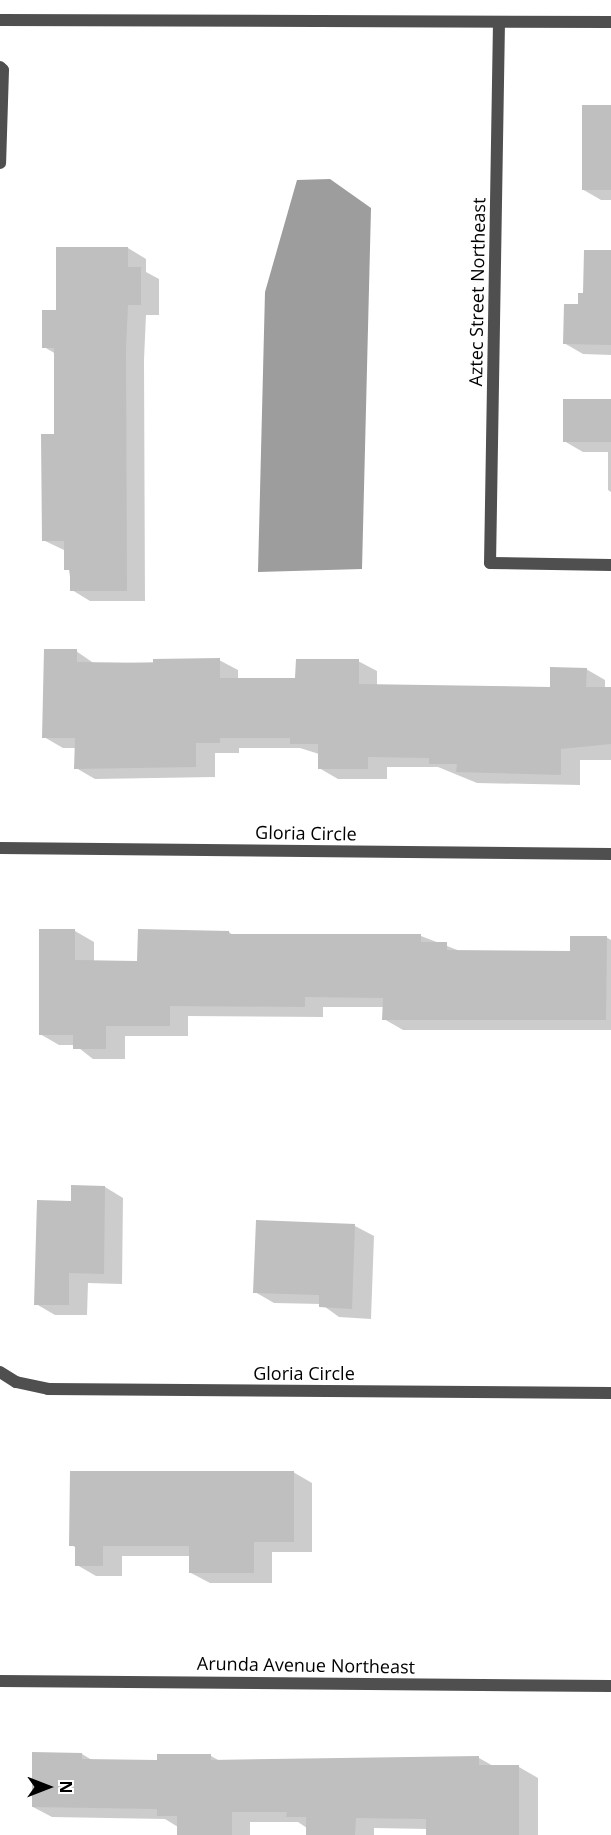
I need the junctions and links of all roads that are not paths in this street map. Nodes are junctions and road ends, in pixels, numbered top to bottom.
1 (0, 20) edge
2 (499, 22) junction
3 (611, 22) edge
4 (0, 67) edge
5 (0, 163) edge
6 (611, 565) edge
7 (0, 848) edge
8 (611, 854) edge
9 (0, 1372) edge
10 (611, 1393) edge
11 (0, 1681) edge
12 (611, 1686) edge

1 - 2 street
2 - 3 street
2 - 6 street, Aztec Street Northeast
4 - 5 street
7 - 8 street, Gloria Circle
9 - 10 street, Gloria Circle
11 - 12 street, Arunda Avenue Northeast

